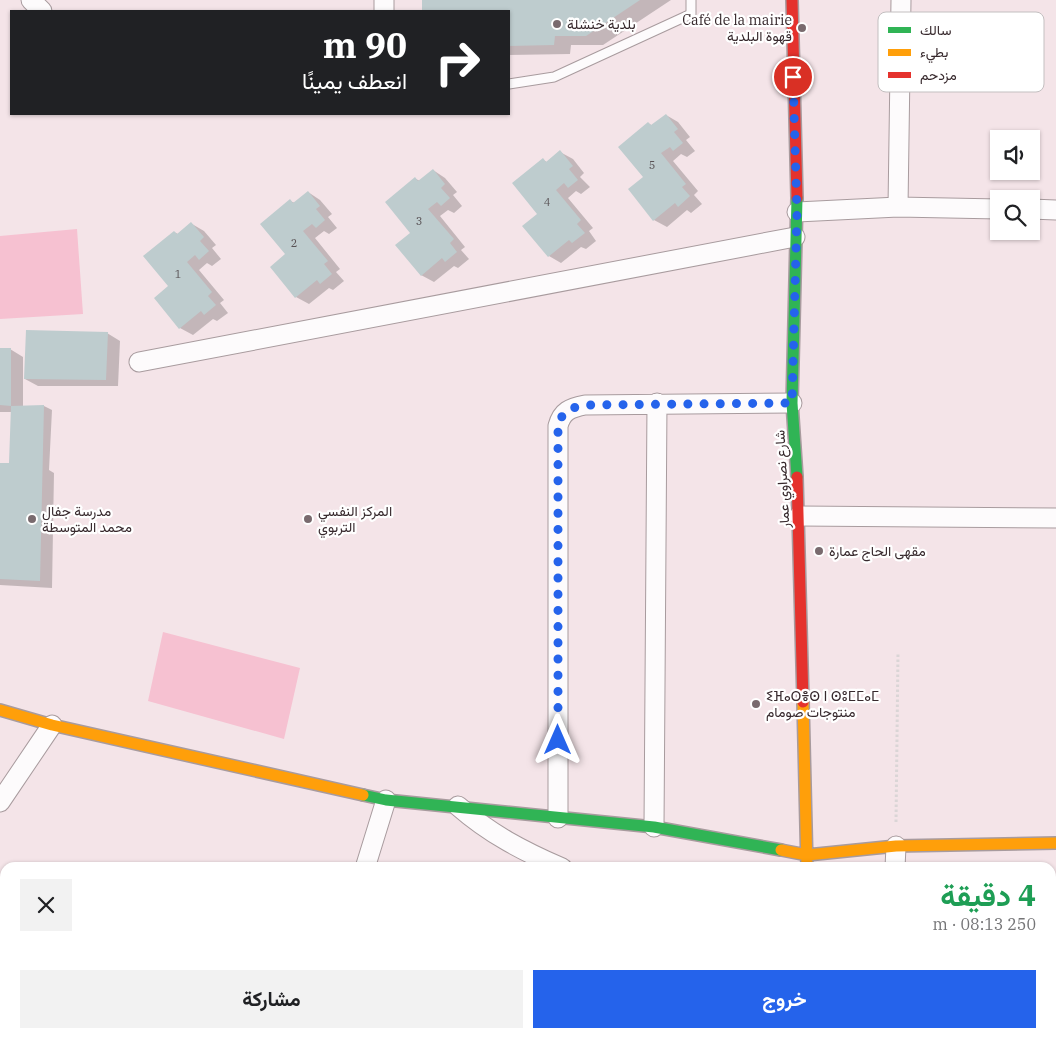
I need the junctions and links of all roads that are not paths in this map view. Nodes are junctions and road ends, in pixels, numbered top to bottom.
1 (32, 0) edge
2 (691, 0) edge
3 (792, 0) edge
4 (41, 10) edge
5 (510, 84) edge
6 (900, 92) edge
7 (898, 207) junction
8 (990, 209) edge
9 (1040, 209) edge
10 (1056, 210) edge
11 (797, 212) junction
12 (795, 237) junction
13 (139, 362) dead end
14 (657, 403) junction
15 (792, 403) junction
16 (799, 516) junction
17 (1056, 518) edge
18 (0, 710) edge
19 (52, 725) junction
20 (386, 800) junction
21 (0, 802) edge
22 (458, 806) junction
23 (558, 818) junction
24 (654, 827) junction
25 (1056, 843) edge
26 (896, 846) junction
27 (807, 855) junction
28 (367, 862) edge
29 (548, 862) edge
30 (808, 862) edge
31 (896, 862) edge

1 - 4 street
2 - 5 lane
3 - 11 street, شارع نصراوي عمار
6 - 7 street
7 - 8 street
7 - 11 street
9 - 10 street
11 - 12 street, شارع نصراوي عمار
12 - 13 street
12 - 15 street, شارع نصراوي عمار
14 - 15 street
14 - 23 street
14 - 24 street
15 - 16 street, شارع نصراوي عمار
16 - 17 street
16 - 27 street, شارع نصراوي عمار
18 - 19 street
19 - 20 street
19 - 21 street
20 - 22 street
20 - 28 street
22 - 23 street
22 - 29 street
23 - 24 street
24 - 27 street
25 - 26 street
26 - 27 street
26 - 31 street
27 - 30 street, شارع نصراوي عمار

